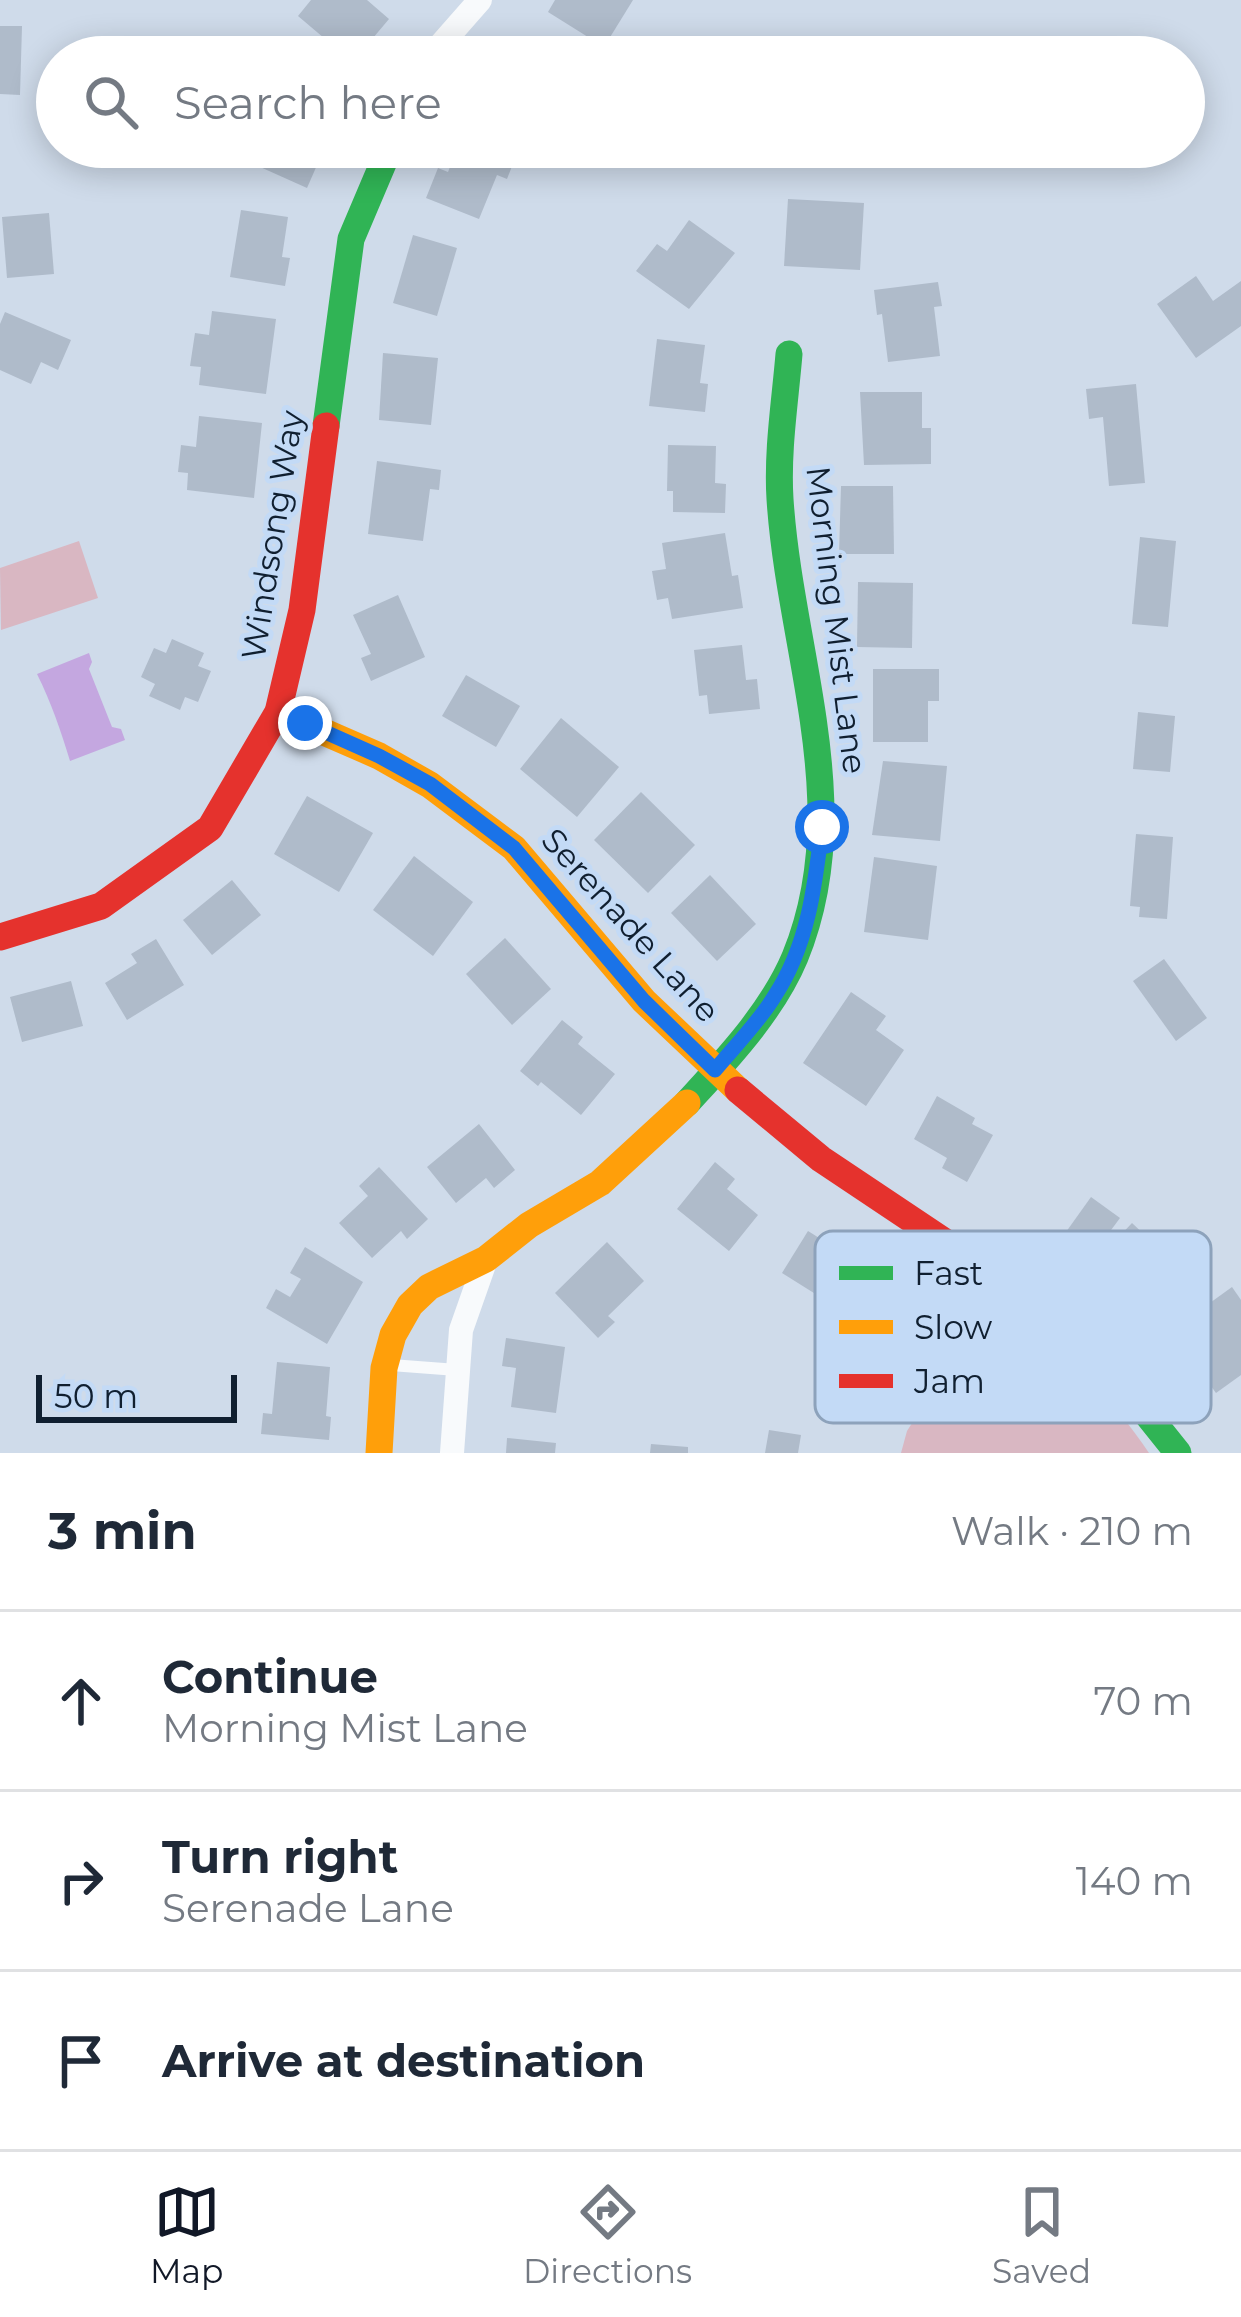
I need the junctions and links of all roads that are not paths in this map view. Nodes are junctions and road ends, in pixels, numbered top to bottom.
1 (470, 4) edge
2 (446, 36) edge
3 (381, 168) edge
4 (789, 354) dead end
5 (278, 712) junction
6 (0, 937) edge
7 (715, 1070) junction
8 (929, 1231) edge
9 (486, 1259) junction
10 (384, 1365) junction
11 (457, 1370) junction
12 (1154, 1423) edge
13 (379, 1453) edge
14 (452, 1453) edge
15 (1178, 1453) edge

1 - 2 street
3 - 5 street, Windsong Way
4 - 7 street, Morning Mist Lane
5 - 6 street, Windsong Way
5 - 7 street, Serenade Lane
7 - 8 street, Serenade Lane
7 - 9 street, Morning Mist Lane
9 - 10 street, Morning Mist Lane
9 - 11 street
10 - 11 lane
10 - 13 street, Morning Mist Lane
11 - 14 street
12 - 15 street, Serenade Lane

